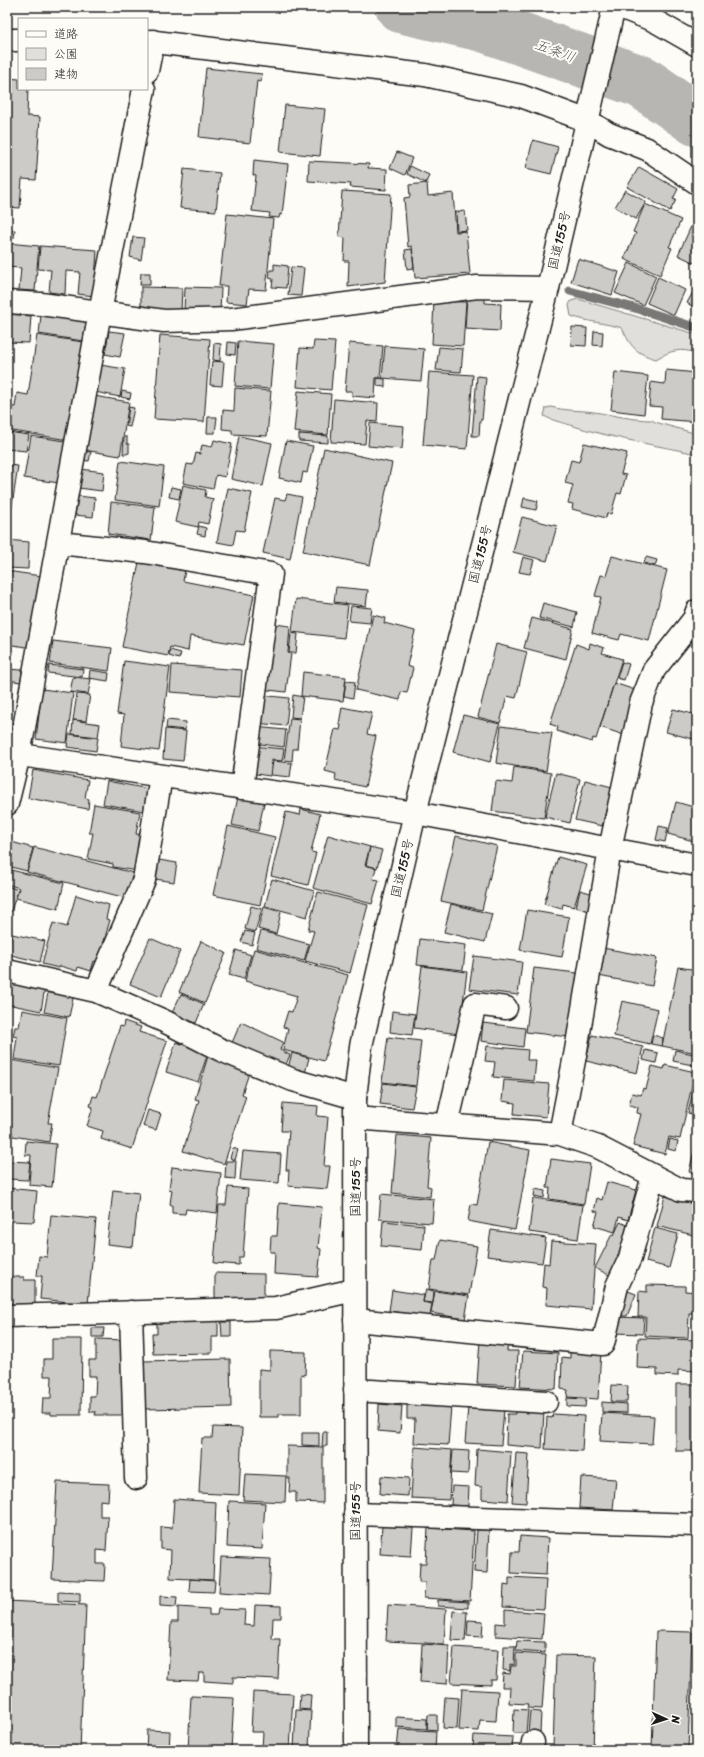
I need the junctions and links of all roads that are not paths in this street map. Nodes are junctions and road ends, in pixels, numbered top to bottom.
1 (615, 9) edge
2 (7, 40) edge
3 (18, 40) edge
4 (150, 41) edge
5 (697, 45) edge
6 (148, 61) edge
7 (144, 90) edge
8 (588, 121) junction
9 (697, 183) edge
10 (548, 288) junction
11 (7, 302) edge
12 (100, 312) junction
13 (58, 543) junction
14 (696, 616) edge
15 (13, 754) edge
16 (161, 776) junction
17 (242, 788) junction
18 (7, 804) edge
19 (415, 813) junction
20 (610, 850) junction
21 (697, 865) edge
22 (7, 971) edge
23 (96, 991) junction
24 (506, 1008) dead end
25 (355, 1108) junction
26 (448, 1125) junction
27 (560, 1134) junction
28 (653, 1176) junction
29 (697, 1191) edge
30 (354, 1290) junction
31 (131, 1312) junction
32 (7, 1316) edge
33 (354, 1320) junction
34 (355, 1390) junction
35 (546, 1402) dead end
36 (136, 1478) dead end
37 (355, 1514) junction
38 (697, 1525) edge
39 (356, 1750) edge

1 - 5 main road
1 - 8 main road, 国道155号
2 - 3 main road
4 - 6 main road
4 - 8 main road
7 - 12 main road
8 - 9 main road
8 - 10 main road, 国道155号
10 - 12 main road
10 - 19 main road, 国道155号
11 - 12 main road
12 - 13 main road
13 - 15 main road
13 - 17 main road
14 - 20 main road
15 - 16 main road
15 - 18 main road
16 - 17 main road
16 - 23 main road
17 - 19 main road
19 - 20 main road
19 - 25 main road, 国道155号
20 - 21 main road
20 - 27 main road
22 - 23 main road
23 - 25 main road
24 - 26 main road
25 - 26 main road
25 - 30 main road, 国道155号
26 - 27 main road
27 - 28 main road
28 - 29 main road
28 - 33 main road
30 - 31 main road
30 - 33 main road, 国道155号
31 - 32 main road
31 - 36 main road
33 - 34 main road, 国道155号
34 - 35 main road
34 - 37 main road, 国道155号
37 - 38 main road
37 - 39 main road, 国道155号

